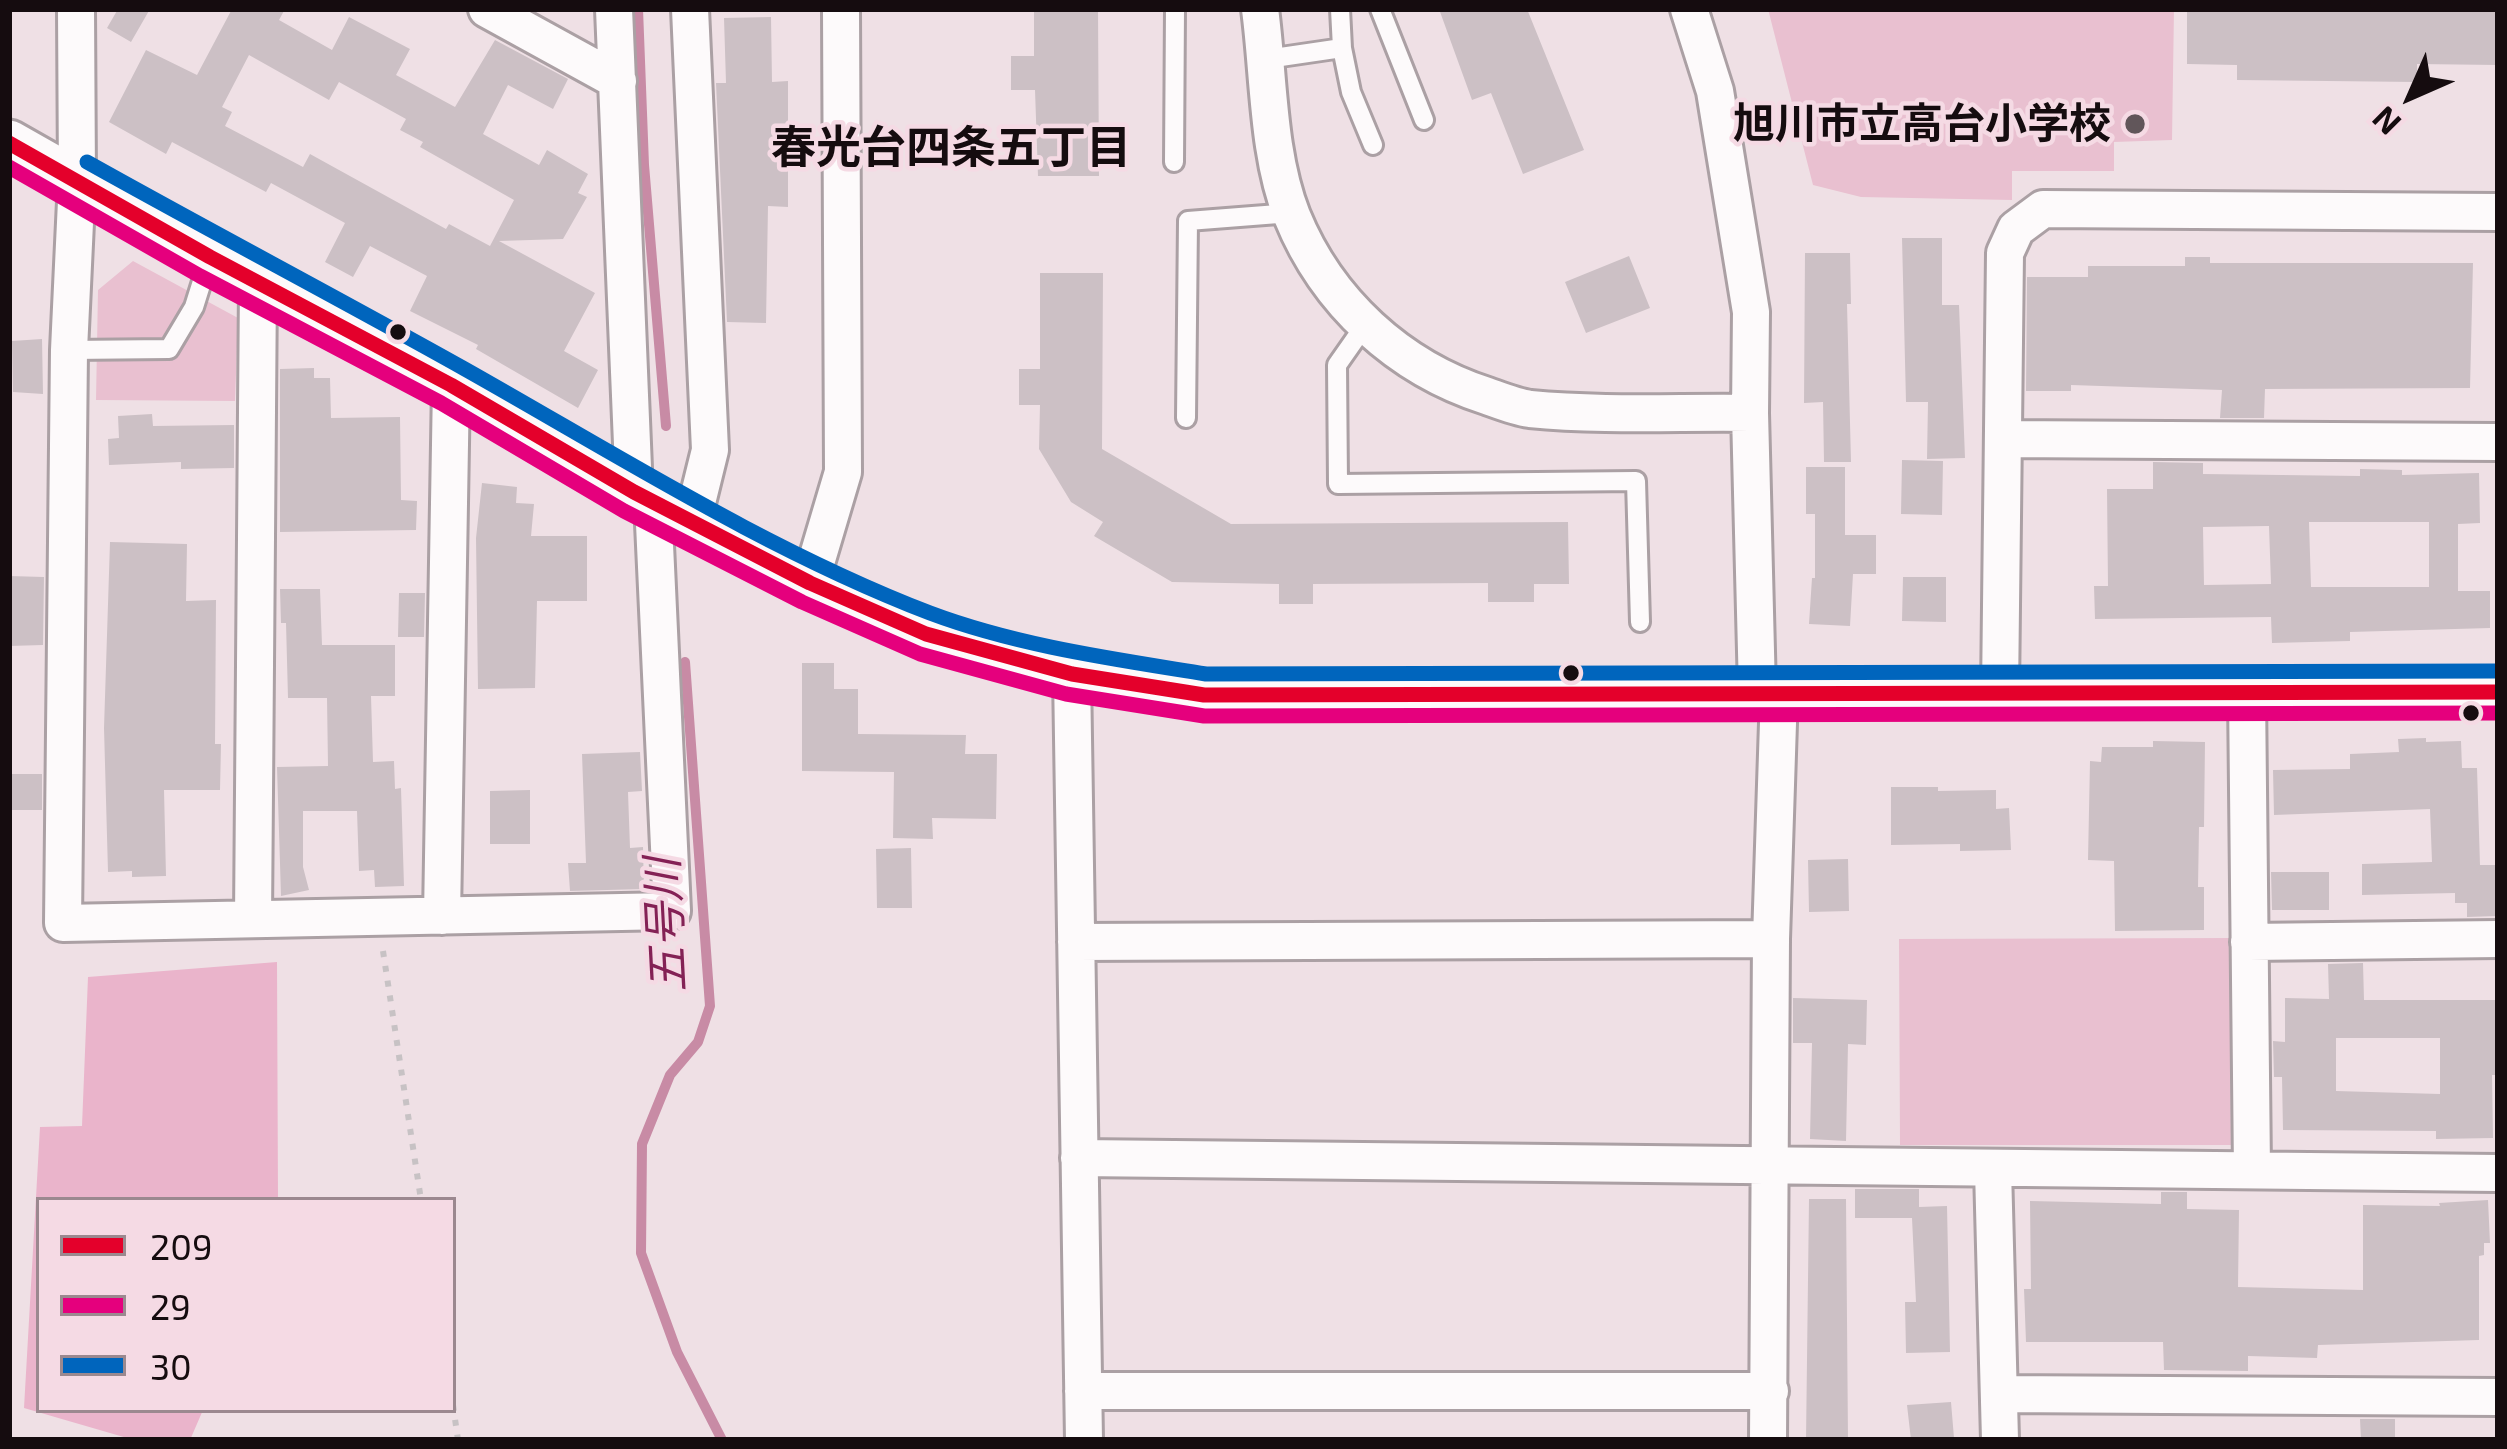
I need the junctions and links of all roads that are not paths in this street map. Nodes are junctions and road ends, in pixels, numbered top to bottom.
1 (76, 9) edge
2 (487, 9) edge
3 (614, 9) edge
4 (690, 9) edge
5 (841, 9) edge
6 (1175, 9) edge
7 (1260, 9) edge
8 (1340, 9) edge
9 (1380, 9) edge
10 (1689, 9) edge
11 (1342, 48) junction
12 (1267, 59) junction
13 (618, 81) junction
14 (1424, 120) dead end
15 (9, 143) edge
16 (1373, 145) dead end
17 (1174, 162) dead end
18 (76, 180) junction
19 (2498, 212) edge
20 (1291, 213) junction
21 (210, 256) junction
22 (258, 283) junction
23 (1365, 325) junction
24 (69, 350) junction
25 (452, 385) junction
26 (1750, 413) junction
27 (1186, 418) dead end
28 (2003, 439) junction
29 (2498, 442) edge
30 (660, 506) junction
31 (810, 583) junction
32 (1640, 622) dead end
33 (1072, 674) junction
34 (1768, 691) junction
35 (2498, 692) edge
36 (2247, 693) junction
37 (2000, 694) junction
38 (442, 916) junction
39 (253, 919) junction
40 (1771, 939) junction
41 (2498, 939) edge
42 (1076, 942) junction
43 (2249, 942) junction
44 (1079, 1158) junction
45 (1770, 1167) junction
46 (1993, 1169) junction
47 (2252, 1170) junction
48 (2498, 1173) edge
49 (1083, 1391) junction
50 (1770, 1391) junction
51 (1999, 1394) junction
52 (2498, 1397) edge
53 (1084, 1440) edge
54 (1768, 1440) edge
55 (2000, 1440) edge

1 - 18 street
2 - 13 street
3 - 13 street
4 - 30 street
5 - 31 street
6 - 17 lane
7 - 12 street
8 - 11 lane
9 - 14 lane
10 - 26 street
11 - 12 lane
11 - 16 lane
12 - 20 street
13 - 30 street
15 - 18 street
18 - 21 street
18 - 24 street
19 - 28 street
20 - 23 street
20 - 27 lane
21 - 22 street
21 - 24 lane
22 - 25 street
22 - 39 street
23 - 26 street
23 - 32 lane
24 - 39 street
25 - 30 street
25 - 38 street
26 - 34 street
28 - 29 street
28 - 37 street
30 - 31 street
30 - 38 street
31 - 33 street
33 - 34 street
33 - 42 street
34 - 37 street
34 - 40 street
35 - 36 street
36 - 37 street
36 - 43 street
38 - 39 street
40 - 42 street
40 - 45 street
41 - 43 street
42 - 44 street
43 - 47 street
44 - 45 street
44 - 49 street
45 - 46 street
45 - 50 street
46 - 47 street
46 - 51 street
47 - 48 street
49 - 50 street
49 - 53 street
50 - 54 street
51 - 52 street
51 - 55 street

